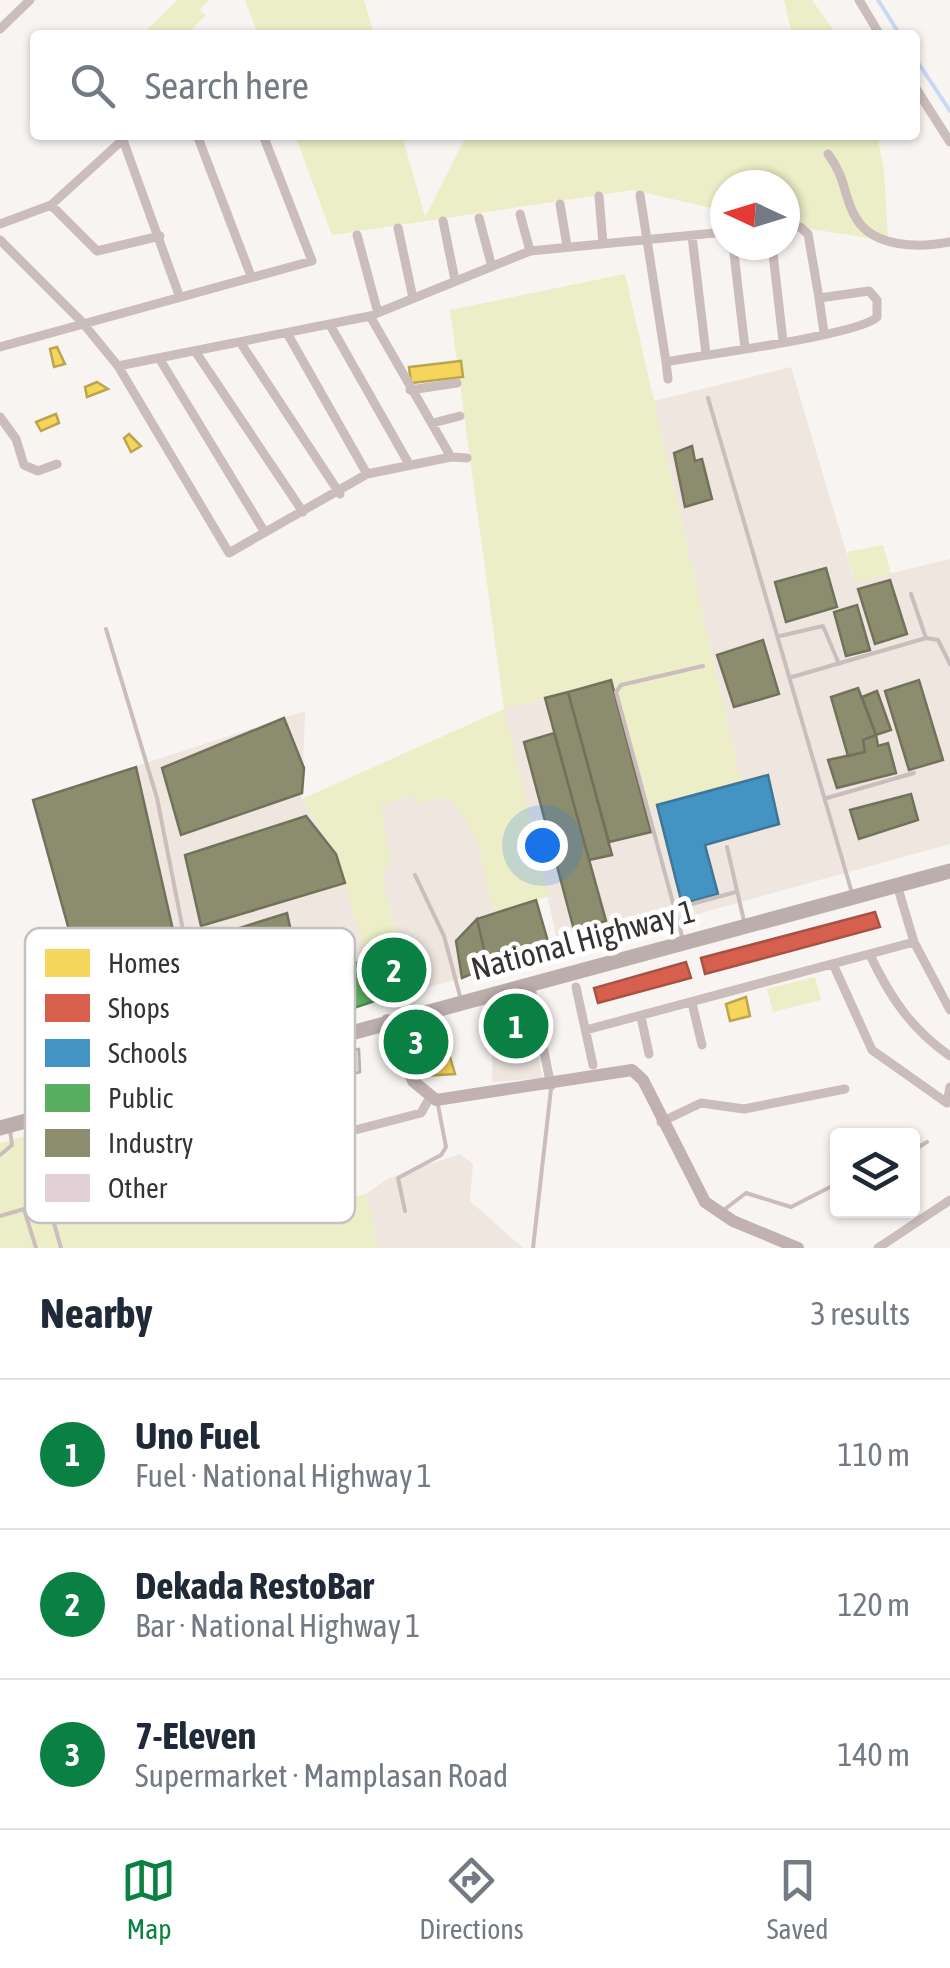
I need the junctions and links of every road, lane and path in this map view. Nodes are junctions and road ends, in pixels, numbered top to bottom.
1 (30, 0) edge
2 (859, 0) edge
3 (0, 29) edge
4 (877, 30) edge
5 (920, 95) edge
6 (122, 140) edge
7 (126, 140) edge
8 (200, 140) edge
9 (265, 140) edge
10 (950, 142) edge
11 (828, 154) dead end
12 (640, 195) dead end
13 (598, 196) dead end
14 (560, 204) dead end
15 (51, 206) junction
16 (520, 214) dead end
17 (479, 218) dead end
18 (442, 221) dead end
19 (0, 224) edge
20 (800, 226) edge
21 (398, 228) dead end
22 (357, 234) dead end
23 (710, 234) edge
24 (160, 236) junction
25 (692, 236) junction
26 (0, 240) edge
27 (647, 241) junction
28 (950, 242) edge
29 (603, 244) junction
30 (567, 246) junction
31 (530, 251) junction
32 (735, 260) edge
33 (774, 260) edge
34 (492, 267) junction
35 (251, 276) junction
36 (455, 280) junction
37 (180, 295) junction
38 (413, 298) junction
39 (818, 298) junction
40 (374, 315) junction
41 (82, 322) junction
42 (330, 325) junction
43 (287, 333) junction
44 (824, 333) junction
45 (783, 341) junction
46 (240, 342) junction
47 (0, 347) edge
48 (745, 348) junction
49 (196, 351) junction
50 (706, 354) junction
51 (159, 358) junction
52 (666, 362) junction
53 (118, 366) junction
54 (668, 378) dead end
55 (457, 383) dead end
56 (410, 390) junction
57 (708, 398) dead end
58 (460, 416) dead end
59 (0, 417) edge
60 (434, 423) junction
61 (451, 457) junction
62 (467, 458) dead end
63 (57, 464) dead end
64 (409, 464) junction
65 (368, 474) junction
66 (340, 494) junction
67 (303, 512) junction
68 (264, 531) junction
69 (912, 594) dead end
70 (106, 629) dead end
71 (780, 636) junction
72 (926, 638) junction
73 (838, 664) junction
74 (950, 664) edge
75 (703, 666) dead end
76 (792, 677) junction
77 (914, 773) dead end
78 (826, 798) junction
79 (727, 847) dead end
80 (950, 871) edge
81 (415, 876) dead end
82 (897, 885) junction
83 (736, 892) junction
84 (853, 896) junction
85 (674, 908) junction
86 (745, 926) junction
87 (183, 928) edge
88 (684, 942) junction
89 (914, 942) junction
90 (870, 954) junction
91 (833, 964) junction
92 (530, 983) junction
93 (576, 987) dead end
94 (461, 1001) junction
95 (692, 1003) junction
96 (950, 1010) edge
97 (642, 1017) junction
98 (387, 1020) junction
99 (355, 1029) edge
100 (586, 1030) junction
101 (702, 1045) dead end
102 (650, 1054) dead end
103 (950, 1056) edge
104 (592, 1065) dead end
105 (551, 1086) junction
106 (950, 1087) edge
107 (845, 1089) dead end
108 (433, 1100) junction
109 (662, 1122) junction
110 (5, 1127) edge
111 (355, 1130) edge
112 (928, 1142) dead end
113 (920, 1146) edge
114 (0, 1155) edge
115 (830, 1187) edge
116 (950, 1200) edge
117 (404, 1211) dead end
118 (25, 1212) edge
119 (721, 1212) junction
120 (0, 1216) edge
121 (28, 1223) edge
122 (54, 1223) edge
123 (36, 1248) edge
124 (61, 1248) edge
125 (532, 1248) edge
126 (798, 1248) edge
127 (878, 1248) edge

1 - 3 street
2 - 4 street
5 - 10 street
6 - 15 street
7 - 24 street
8 - 35 street
9 - 35 street
11 - 28 street
12 - 27 street
13 - 29 street
14 - 30 street
15 - 19 street
15 - 24 street
16 - 31 street
17 - 34 street
18 - 36 street
20 - 39 street
21 - 38 street
22 - 40 street
23 - 25 street
24 - 37 street
25 - 27 street
25 - 50 street
26 - 41 street
27 - 29 street
27 - 52 street
29 - 30 street
30 - 31 street
31 - 34 street
32 - 48 street
33 - 45 street
34 - 36 street
35 - 37 street
36 - 38 street
37 - 41 street
38 - 40 street
39 - 44 street
39 - 44 street
40 - 42 street
40 - 56 street
41 - 47 street
41 - 53 street
42 - 43 street
42 - 64 street
43 - 46 street
43 - 65 street
44 - 45 street
45 - 48 street
46 - 49 street
46 - 66 street
48 - 50 street
49 - 51 street
49 - 67 street
50 - 52 street
51 - 53 street
51 - 68 street
52 - 54 street
53 - 68 street
55 - 56 street
56 - 60 street
57 - 71 lane
58 - 60 street
59 - 63 street
60 - 61 street
61 - 62 street
61 - 64 street
64 - 65 street
65 - 66 street
66 - 67 street
67 - 68 street
69 - 72 lane
70 - 87 lane
71 - 73 lane
71 - 76 lane
72 - 73 lane
72 - 74 lane
73 - 76 lane
75 - 85 lane
76 - 78 lane
77 - 78 lane
78 - 84 lane
79 - 83 lane
80 - 82 highway, National Highway 1
81 - 94 lane
82 - 84 highway, National Highway 1
82 - 89 street
83 - 85 lane
83 - 86 lane
84 - 86 highway, National Highway 1
85 - 88 lane
86 - 88 highway, National Highway 1
88 - 92 highway, National Highway 1
89 - 90 street
89 - 96 street
90 - 91 street
90 - 103 street
91 - 95 street
91 - 106 street
92 - 94 highway, National Highway 1
92 - 105 street
93 - 100 street
94 - 98 highway, National Highway 1
95 - 97 street
95 - 101 street
97 - 100 street
97 - 102 street
98 - 99 highway, National Highway 1
98 - 108 street
100 - 104 street
105 - 108 street
105 - 109 street
105 - 125 lane
107 - 109 street
108 - 111 street
108 - 117 lane
109 - 119 street
110 - 114 lane
112 - 113 lane
115 - 119 lane
116 - 127 street
118 - 120 lane
119 - 126 street
121 - 123 lane
122 - 124 lane

